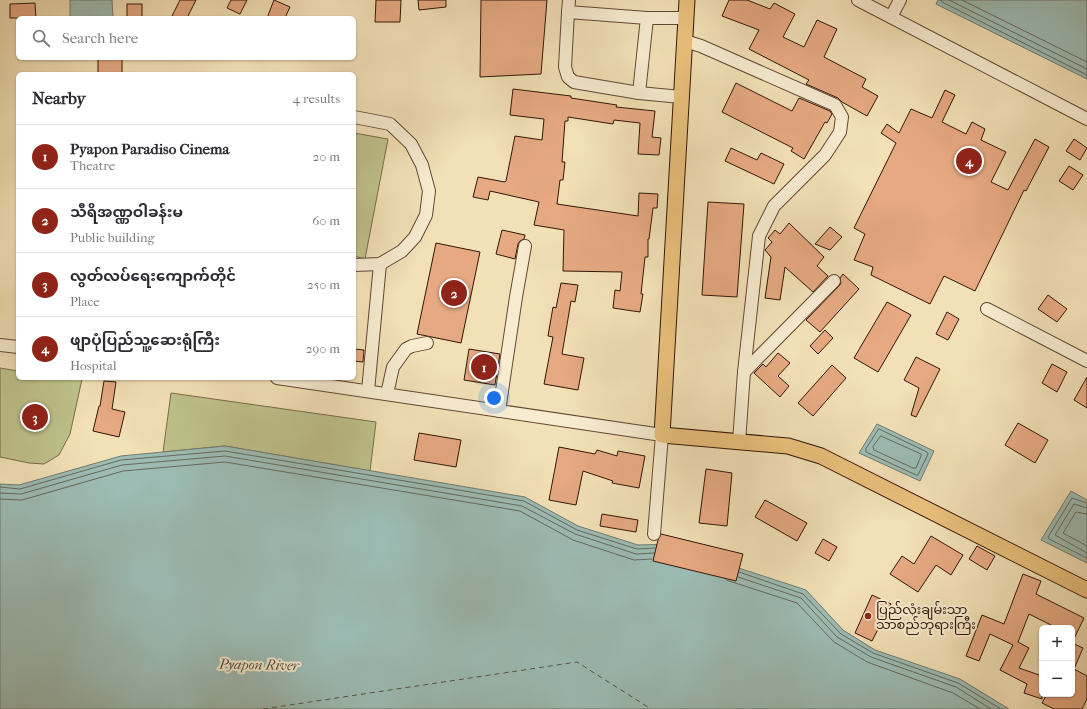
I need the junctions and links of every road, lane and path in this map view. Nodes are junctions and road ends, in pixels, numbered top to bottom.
1 (687, 0) edge
2 (858, 0) edge
3 (900, 0) edge
4 (568, 6) edge
5 (891, 17) junction
6 (647, 18) junction
7 (686, 18) junction
8 (685, 41) junction
9 (639, 93) junction
10 (681, 97) junction
11 (356, 117) edge
12 (1087, 119) edge
13 (525, 246) dead end
14 (380, 264) junction
15 (356, 265) edge
16 (834, 281) dead end
17 (987, 308) dead end
18 (427, 343) dead end
19 (0, 345) edge
20 (16, 348) edge
21 (1087, 361) edge
22 (744, 372) junction
23 (290, 380) edge
24 (368, 392) junction
25 (387, 394) junction
26 (499, 410) junction
27 (662, 434) junction
28 (739, 442) junction
29 (654, 534) dead end
30 (1087, 590) edge

1 - 7 main road
2 - 5 street
3 - 5 street
4 - 6 street
4 - 9 street
5 - 12 street
6 - 7 street
6 - 9 street
7 - 8 main road
8 - 10 main road
8 - 22 street
9 - 10 street
10 - 27 main road
11 - 14 street
13 - 26 street
14 - 15 street
14 - 24 street
16 - 22 street
17 - 21 street
18 - 25 street
19 - 20 street
22 - 28 street
23 - 24 street
24 - 25 street
25 - 26 street
26 - 27 street
27 - 28 main road
27 - 29 street
28 - 30 main road

